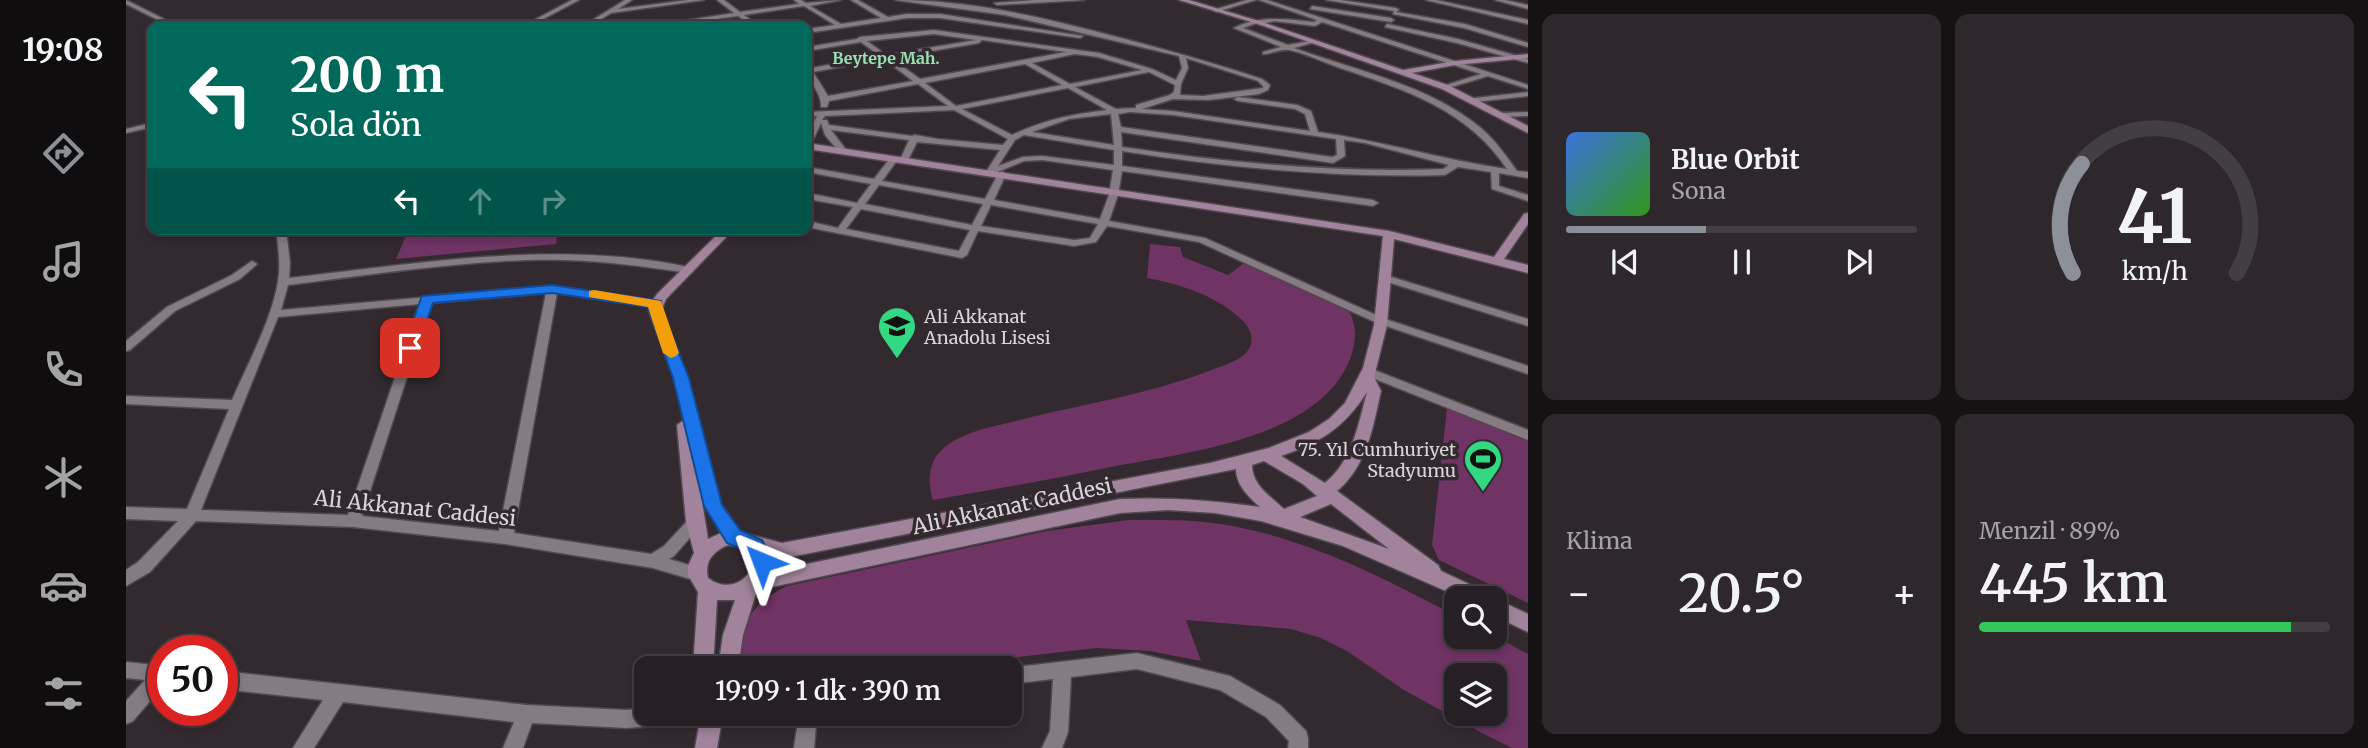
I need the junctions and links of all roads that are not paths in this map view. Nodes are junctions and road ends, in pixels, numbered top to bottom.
1 (587, 0) edge
2 (629, 0) edge
3 (701, 0) edge
4 (720, 0) edge
5 (838, 0) edge
6 (854, 0) edge
7 (901, 0) edge
8 (955, 0) edge
9 (1082, 0) edge
10 (1182, 0) edge
11 (1253, 0) edge
12 (1262, 0) edge
13 (1317, 0) edge
14 (1329, 0) edge
15 (1403, 0) edge
16 (1429, 0) edge
17 (1497, 0) edge
18 (574, 1) edge
19 (946, 1) edge
20 (126, 2) edge
21 (800, 2) edge
22 (1002, 4) junction
23 (1528, 7) edge
24 (1312, 8) junction
25 (1474, 9) junction
26 (1216, 10) junction
27 (1486, 11) junction
28 (609, 12) junction
29 (1396, 12) junction
30 (739, 13) junction
31 (1018, 14) junction
32 (1308, 15) junction
33 (940, 16) junction
34 (887, 19) junction
35 (1322, 19) junction
36 (1526, 20) edge
37 (164, 21) edge
38 (536, 21) edge
39 (594, 21) edge
40 (704, 21) edge
41 (749, 21) edge
42 (1258, 22) junction
43 (1054, 23) junction
44 (1389, 23) junction
45 (1006, 25) junction
46 (841, 26) junction
47 (1465, 26) junction
48 (1074, 27) junction
49 (812, 30) edge
50 (1045, 31) junction
51 (934, 32) junction
52 (1089, 35) junction
53 (1377, 37) junction
54 (991, 39) junction
55 (862, 40) junction
56 (1313, 41) junction
57 (1528, 45) edge
58 (1290, 47) junction
59 (812, 48) edge
60 (1079, 51) junction
61 (1265, 53) dead end
62 (1182, 55) junction
63 (888, 58) junction
64 (1518, 58) junction
65 (1528, 59) edge
66 (1026, 62) junction
67 (1455, 63) junction
68 (812, 69) edge
69 (1150, 70) junction
70 (1404, 72) junction
71 (1488, 74) junction
72 (812, 76) edge
73 (919, 81) junction
74 (1178, 84) junction
75 (1070, 87) junction
76 (1445, 87) junction
77 (1528, 87) edge
78 (1528, 94) edge
79 (1173, 97) junction
80 (1201, 98) junction
81 (826, 99) junction
82 (1475, 100) junction
83 (955, 108) junction
84 (1130, 110) junction
85 (1114, 111) junction
86 (812, 114) edge
87 (1528, 114) edge
88 (821, 115) junction
89 (1501, 115) junction
90 (147, 126) edge
91 (826, 127) junction
92 (1119, 129) junction
93 (1526, 130) edge
94 (126, 131) edge
95 (1023, 133) junction
96 (812, 134) edge
97 (1315, 134) junction
98 (915, 137) junction
99 (1012, 138) junction
100 (1340, 138) junction
101 (934, 139) junction
102 (812, 146) edge
103 (1005, 148) junction
104 (1118, 148) junction
105 (842, 151) junction
106 (899, 160) junction
107 (1456, 164) junction
108 (1116, 168) junction
109 (1495, 170) junction
110 (812, 171) edge
111 (996, 173) junction
112 (1514, 173) junction
113 (1528, 175) edge
114 (878, 181) junction
115 (1116, 192) junction
116 (812, 197) edge
117 (1528, 198) edge
118 (989, 201) junction
119 (1373, 203) dead end
120 (861, 205) junction
121 (1528, 216) edge
122 (1105, 222) junction
123 (812, 225) edge
124 (975, 228) junction
125 (840, 231) junction
126 (1389, 234) junction
127 (282, 235) edge
128 (723, 235) edge
129 (1497, 261) junction
130 (252, 264) dead end
131 (1528, 269) edge
132 (689, 270) junction
133 (1385, 278) junction
134 (284, 282) junction
135 (552, 289) junction
136 (427, 299) junction
137 (656, 304) junction
138 (274, 314) junction
139 (1381, 321) junction
140 (1528, 323) edge
141 (126, 347) edge
142 (1528, 370) edge
143 (1368, 375) junction
144 (681, 378) junction
145 (126, 400) edge
146 (236, 405) junction
147 (1528, 435) edge
148 (1265, 455) junction
149 (1244, 459) junction
150 (1326, 491) junction
151 (126, 513) edge
152 (191, 517) junction
153 (1282, 517) junction
154 (353, 521) junction
155 (695, 522) junction
156 (505, 538) junction
157 (734, 538) junction
158 (752, 543) junction
159 (702, 552) junction
160 (653, 561) junction
161 (126, 579) edge
162 (702, 581) junction
163 (751, 584) junction
164 (1452, 586) edge
165 (1459, 586) edge
166 (1507, 612) edge
167 (1528, 623) edge
168 (703, 656) edge
169 (730, 656) edge
170 (126, 670) edge
171 (1062, 670) junction
172 (147, 672) edge
173 (1022, 675) edge
174 (238, 682) edge
175 (147, 691) edge
176 (338, 693) junction
177 (527, 714) junction
178 (126, 715) edge
179 (634, 718) edge
180 (710, 726) edge
181 (807, 726) edge
182 (303, 748) edge
183 (513, 748) edge
184 (706, 748) edge
185 (804, 748) edge
186 (1052, 748) edge
187 (1298, 748) edge

1 - 18 street
2 - 28 street
3 - 28 street
4 - 30 street
5 - 21 street
6 - 34 street
7 - 19 street
8 - 22 street
9 - 22 street
10 - 26 street
11 - 26 street
12 - 32 street
13 - 24 street
14 - 29 street
15 - 29 street
16 - 25 street
17 - 23 street
17 - 25 street
18 - 38 street
19 - 31 street
19 - 33 street
20 - 37 street
21 - 30 street
21 - 46 street
22 - 48 street
24 - 32 street
24 - 44 street
25 - 27 street
26 - 42 street
27 - 36 street
27 - 47 street
28 - 39 street
29 - 44 street
29 - 47 street
30 - 40 street
30 - 41 street
31 - 43 street
31 - 45 street
32 - 35 street
33 - 34 street
33 - 45 street
33 - 51 street
34 - 46 street
35 - 42 street
35 - 53 street
42 - 56 street
42 - 58 street
43 - 48 street
43 - 50 street
44 - 53 street
44 - 64 street
45 - 50 street
45 - 54 street
46 - 49 street
46 - 55 street
47 - 57 street
48 - 52 street
50 - 52 street
51 - 54 street
51 - 55 street
52 - 60 street
52 - 62 street
53 - 67 street
54 - 60 street
54 - 63 street
55 - 59 street
55 - 63 street
56 - 58 street
56 - 70 street
58 - 61 street
58 - 112 street
60 - 66 street
60 - 69 street
62 - 74 street
62 - 80 street
63 - 68 street
63 - 73 street
64 - 65 street
64 - 67 street
66 - 73 street
66 - 75 street
67 - 70 street
67 - 71 street
69 - 74 street
69 - 75 street
70 - 76 street
71 - 76 street
71 - 77 street
72 - 81 street
73 - 81 street
73 - 83 street
74 - 79 street
75 - 83 street
75 - 85 street
76 - 82 street
78 - 82 street
79 - 80 street
79 - 84 street
80 - 97 street
81 - 88 street
82 - 89 street
83 - 88 street
83 - 99 street
84 - 85 street
84 - 97 street
85 - 92 street
85 - 95 street
86 - 88 street
87 - 89 street
88 - 91 street
88 - 96 street
89 - 93 street
90 - 94 street
91 - 98 street
91 - 105 street
92 - 100 street
92 - 104 street
95 - 99 street
95 - 104 street
97 - 100 street
98 - 101 street
98 - 106 street
99 - 101 street
99 - 103 street
100 - 107 street
101 - 103 street
102 - 105 street
103 - 111 street
104 - 107 street
104 - 108 street
105 - 106 street
106 - 111 street
106 - 114 street
107 - 109 street
108 - 111 street
108 - 115 street
108 - 119 street
109 - 112 street
109 - 117 street
110 - 114 street
111 - 115 street
111 - 118 street
112 - 113 street
114 - 118 street
114 - 120 street
115 - 122 street
115 - 126 street
116 - 120 street
118 - 122 street
118 - 124 street
120 - 124 street
120 - 125 street
121 - 129 street
122 - 124 street
122 - 139 street
123 - 125 street
124 - 125 street
126 - 129 street
126 - 133 street
127 - 134 street
128 - 132 street
129 - 131 street
130 - 141 street
132 - 134 street
132 - 137 street
133 - 139 street
133 - 140 street
134 - 138 street
135 - 136 street
135 - 137 street
135 - 156 street
136 - 138 street
136 - 154 street
137 - 144 street
138 - 146 street
139 - 142 street
139 - 143 street
143 - 147 street
143 - 148 street, Ali Akkanat Caddesi
143 - 150 street
144 - 155 street
144 - 157 street
145 - 146 street
146 - 152 street
148 - 149 street, Ali Akkanat Caddesi
148 - 150 street
149 - 153 street
149 - 158 street, Ali Akkanat Caddesi
150 - 153 street
150 - 165 street
151 - 152 street, Ali Akkanat Caddesi
152 - 154 street, Ali Akkanat Caddesi
152 - 161 street
153 - 163 street, Ali Akkanat Caddesi
153 - 164 street, Ali Akkanat Caddesi
154 - 156 street, Ali Akkanat Caddesi
155 - 159 street
155 - 160 street
156 - 160 street, Ali Akkanat Caddesi
157 - 158 street
157 - 159 street
158 - 163 street
159 - 162 street
160 - 162 street, Ali Akkanat Caddesi
162 - 163 street
162 - 168 street
163 - 169 street
166 - 167 street
170 - 172 street
171 - 173 street
171 - 186 street
171 - 187 street
174 - 176 street
175 - 178 street
176 - 177 street
176 - 182 street
177 - 179 street
177 - 183 street
180 - 184 street
181 - 185 street

